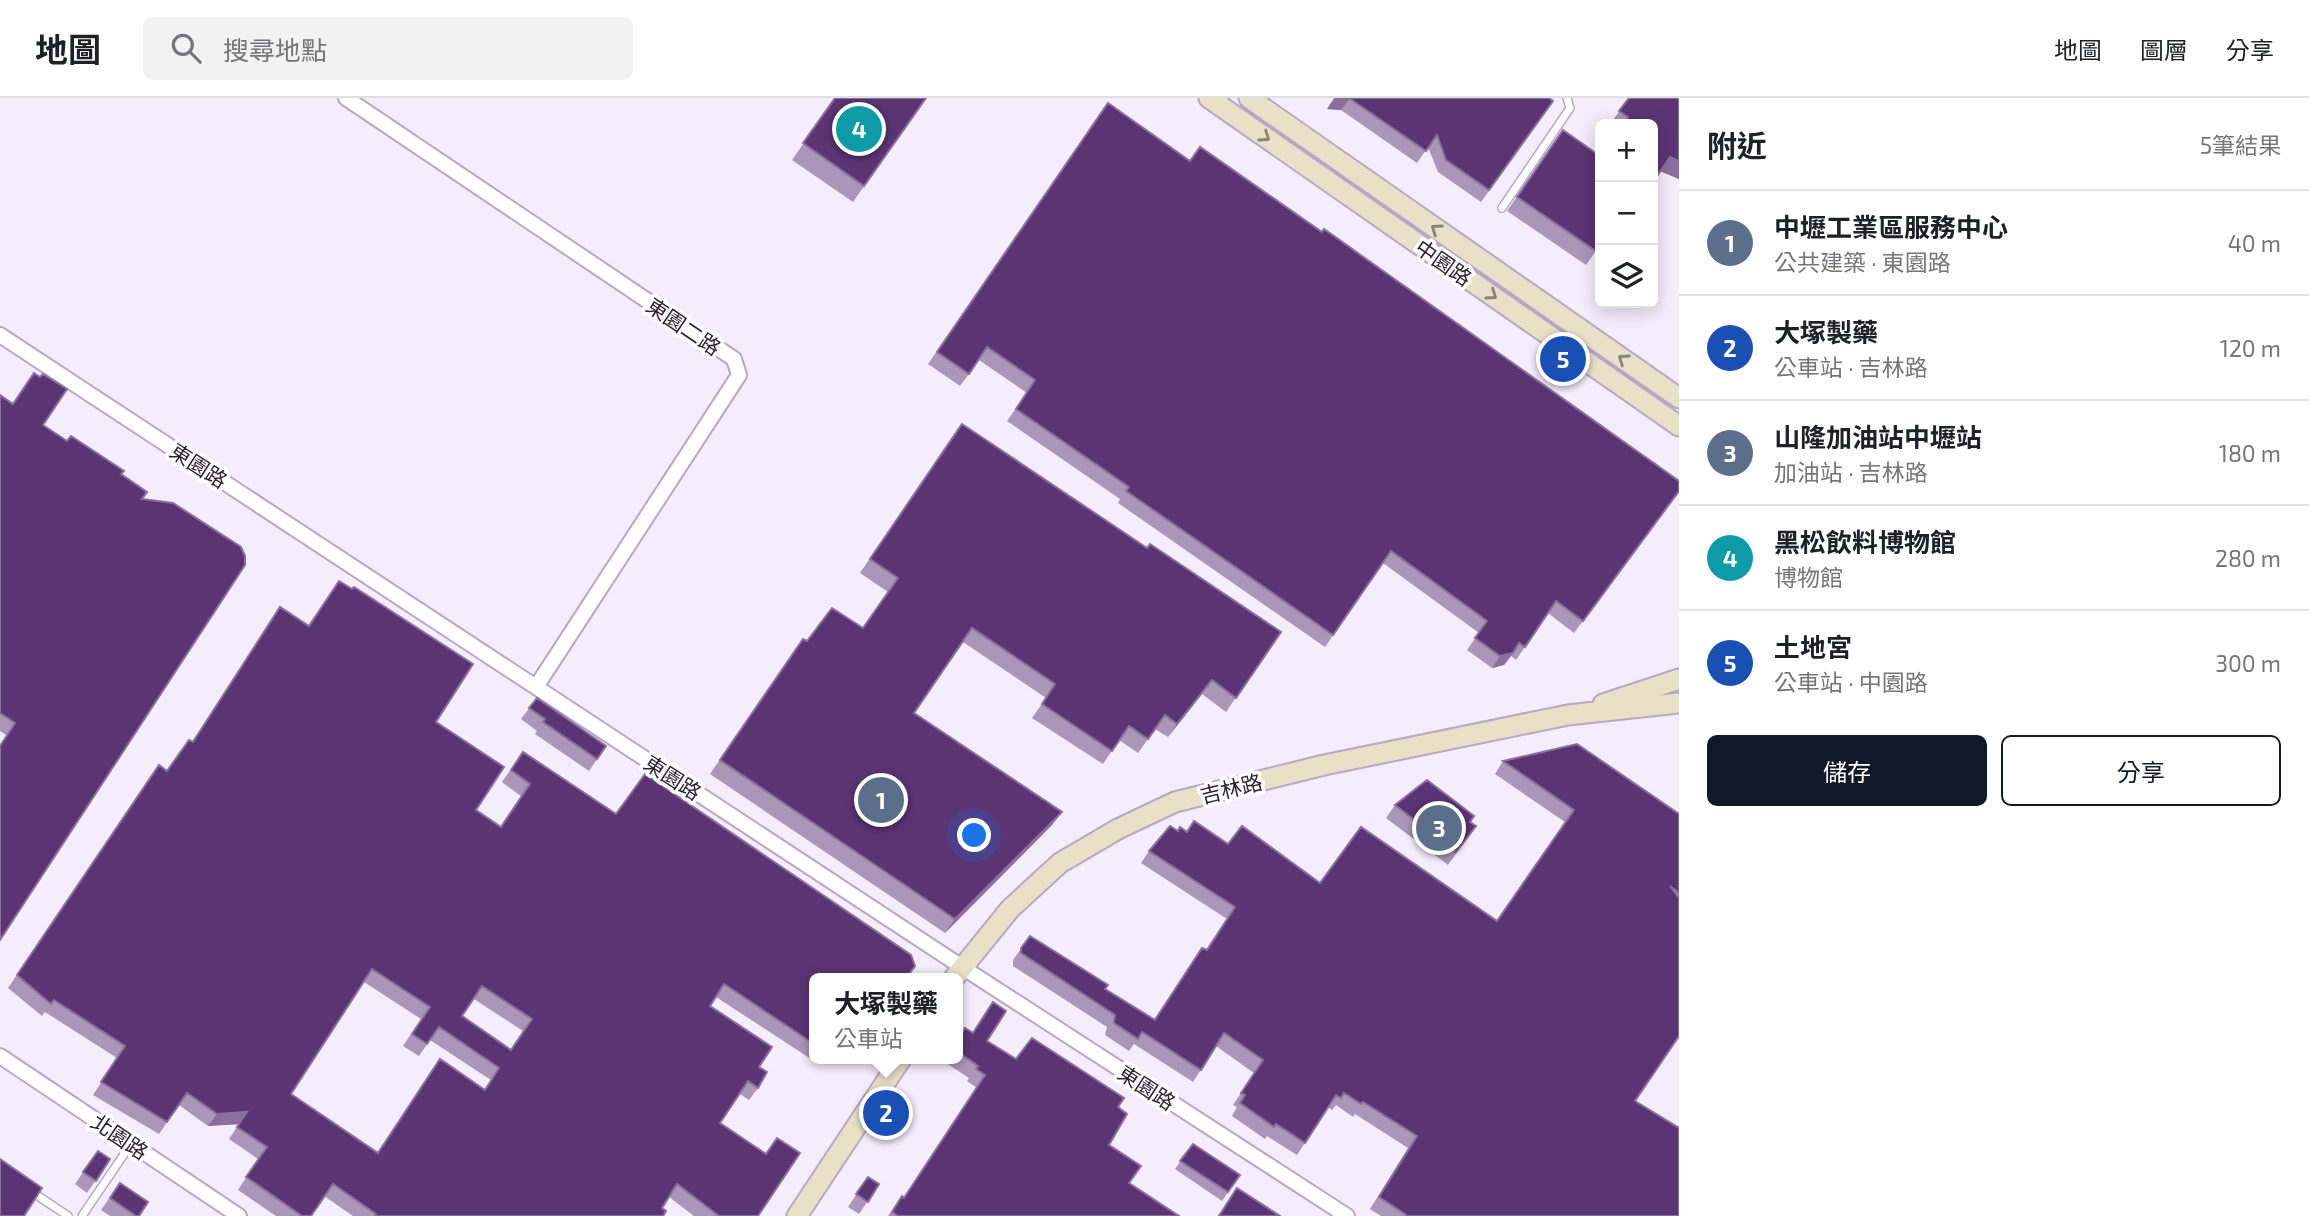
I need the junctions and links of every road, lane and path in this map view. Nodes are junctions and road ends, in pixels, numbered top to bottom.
1 (346, 98) edge
2 (1209, 98) edge
3 (1249, 98) edge
4 (1567, 98) edge
5 (1502, 208) dead end
6 (0, 335) edge
7 (1679, 398) edge
8 (1679, 426) edge
9 (1679, 679) edge
10 (536, 687) junction
11 (1679, 703) edge
12 (1568, 715) junction
13 (958, 973) edge
14 (963, 976) edge
15 (0, 1056) edge
16 (898, 1064) edge
17 (131, 1144) junction
18 (23, 1185) edge
19 (68, 1216) edge
20 (82, 1216) edge
21 (239, 1216) edge
22 (797, 1216) edge
23 (1347, 1216) edge

1 - 10 street, 東園二路
2 -> 8 main road, 中園路
7 -> 3 main road, 中園路
4 - 5 lane
6 - 10 street, 東園路
9 - 12 main road, 吉林路
10 - 13 street, 東園路
11 - 12 main road, 吉林路
12 - 13 main road, 吉林路
14 - 23 street, 東園路
15 - 17 street, 北園路
16 - 22 main road
17 - 20 lane
17 - 21 street, 北園路
18 - 19 lane

